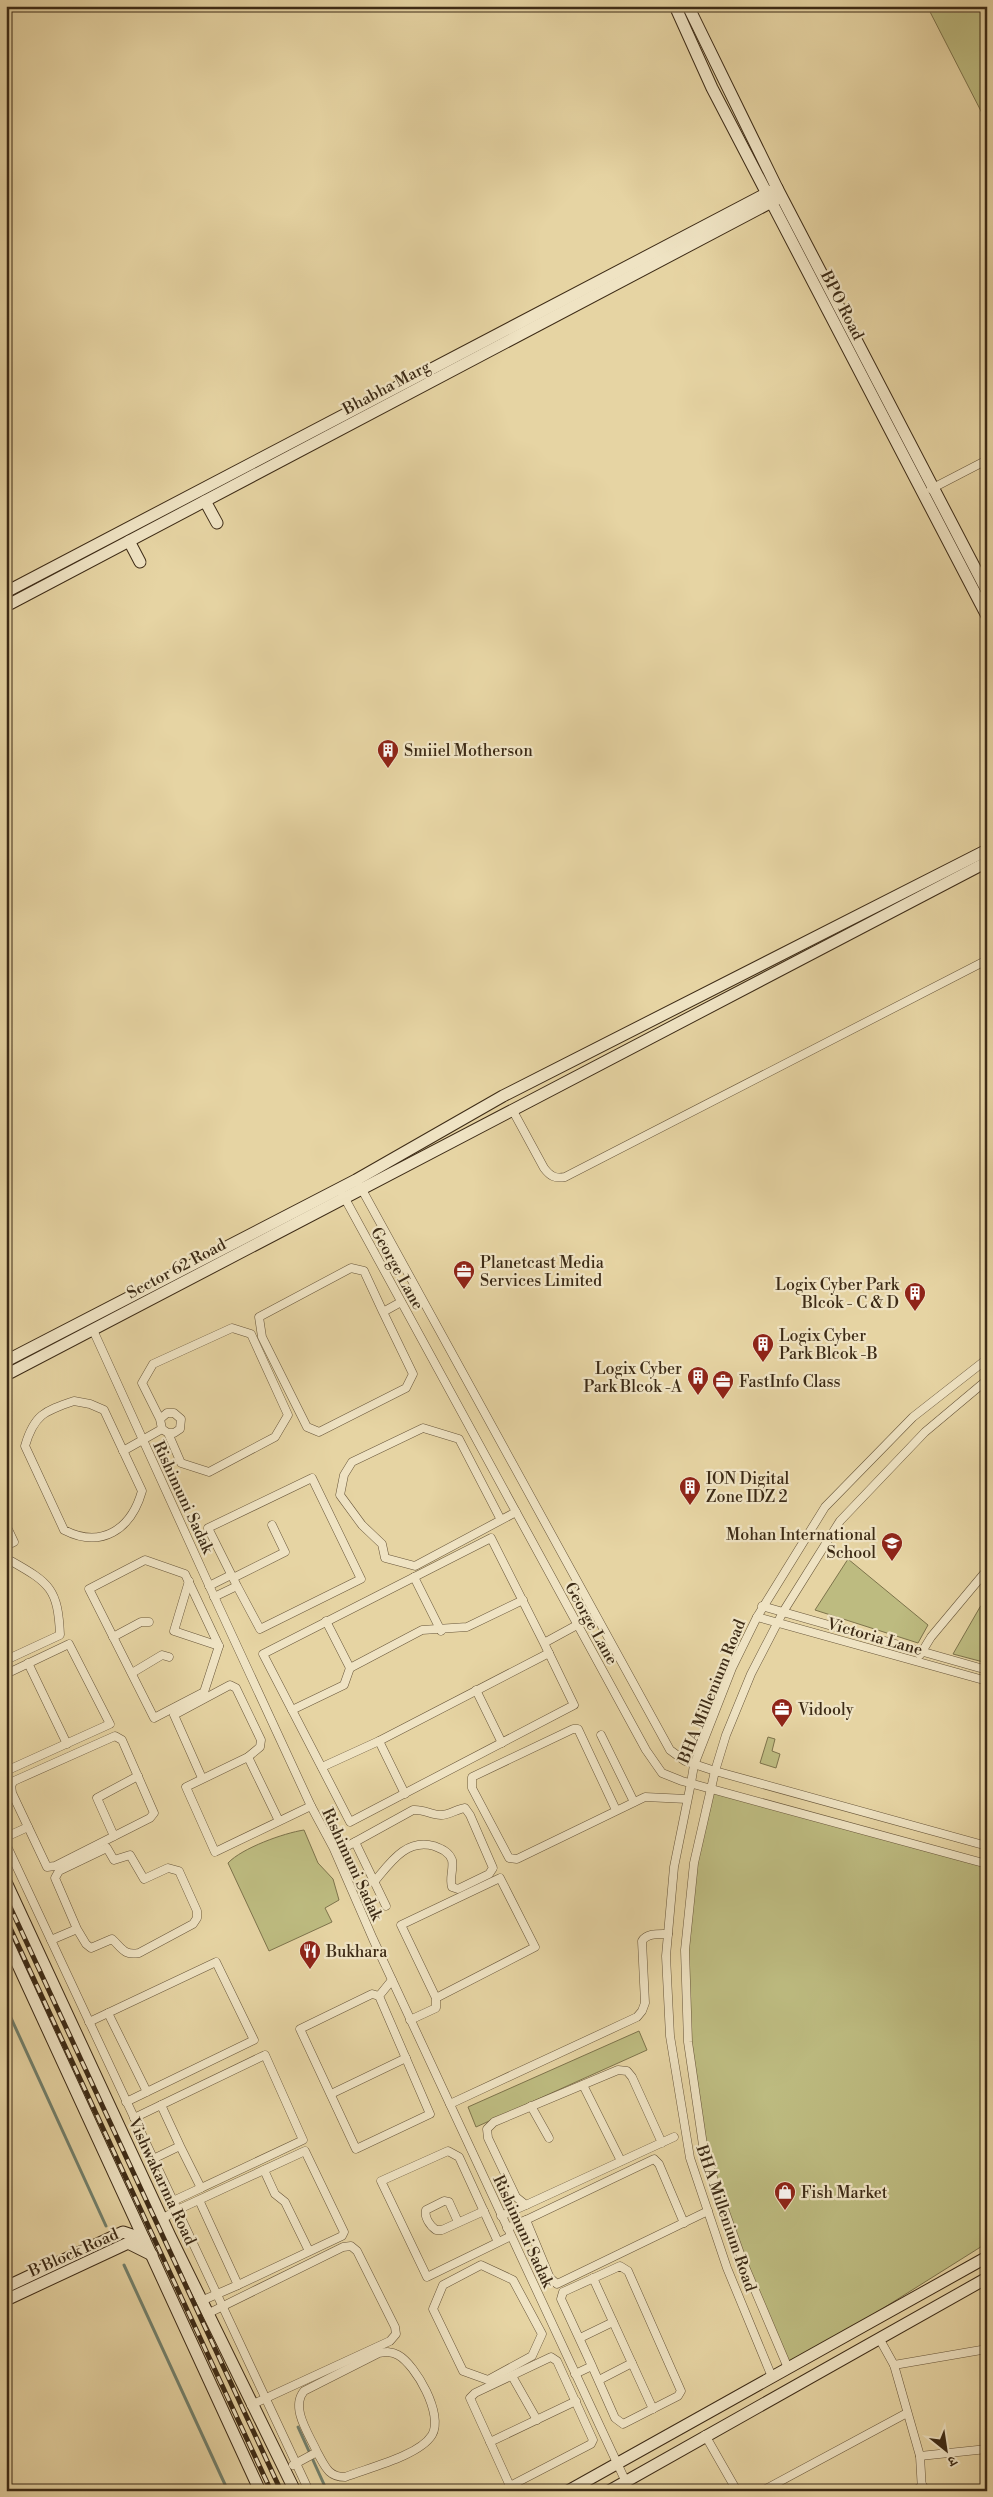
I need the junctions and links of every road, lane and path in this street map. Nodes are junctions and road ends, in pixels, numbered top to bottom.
1 (676, 6) edge
2 (688, 6) edge
3 (774, 195) junction
4 (987, 460) edge
5 (928, 491) junction
6 (206, 501) junction
7 (217, 523) dead end
8 (129, 541) junction
9 (140, 562) dead end
10 (987, 591) edge
11 (6, 592) edge
12 (6, 606) edge
13 (987, 616) edge
14 (987, 850) edge
15 (987, 862) edge
16 (987, 960) edge
17 (513, 1111) junction
18 (359, 1184) junction
19 (342, 1193) junction
20 (401, 1302) junction
21 (383, 1312) junction
22 (93, 1330) junction
23 (987, 1358) edge
24 (6, 1361) edge
25 (6, 1375) edge
26 (987, 1380) edge
27 (160, 1419) junction
28 (165, 1431) junction
29 (143, 1440) junction
30 (123, 1451) junction
31 (516, 1512) junction
32 (501, 1520) junction
33 (6, 1525) edge
34 (272, 1526) dead end
35 (6, 1546) edge
36 (6, 1562) edge
37 (987, 1570) edge
38 (232, 1576) junction
39 (414, 1577) junction
40 (189, 1581) junction
41 (209, 1586) junction
42 (237, 1586) junction
43 (214, 1597) junction
44 (523, 1600) junction
45 (218, 1605) junction
46 (762, 1606) junction
47 (204, 1612) junction
48 (783, 1612) junction
49 (757, 1617) junction
50 (326, 1621) junction
51 (149, 1622) dead end
52 (778, 1622) junction
53 (577, 1625) junction
54 (441, 1631) junction
55 (114, 1637) junction
56 (544, 1643) junction
57 (220, 1646) junction
58 (922, 1652) junction
59 (549, 1653) junction
60 (169, 1657) dead end
61 (6, 1660) edge
62 (917, 1662) junction
63 (28, 1663) junction
64 (350, 1668) junction
65 (987, 1670) edge
66 (132, 1673) junction
67 (6, 1674) edge
68 (987, 1681) edge
69 (476, 1690) junction
70 (292, 1710) junction
71 (601, 1735) dead end
72 (379, 1741) junction
73 (502, 1743) junction
74 (67, 1744) junction
75 (248, 1757) junction
76 (694, 1765) junction
77 (322, 1767) junction
78 (6, 1771) edge
79 (715, 1771) junction
80 (138, 1776) junction
81 (202, 1778) junction
82 (691, 1783) junction
83 (711, 1787) junction
84 (405, 1794) junction
85 (688, 1799) junction
86 (634, 1802) junction
87 (311, 1806) junction
88 (616, 1810) junction
89 (279, 1821) junction
90 (28, 1827) junction
91 (114, 1836) junction
92 (6, 1837) edge
93 (355, 1842) junction
94 (6, 1844) edge
95 (987, 1846) edge
96 (336, 1852) junction
97 (987, 1864) edge
98 (6, 1882) edge
99 (374, 1882) junction
100 (386, 1906) dead end
101 (77, 1929) junction
102 (668, 1934) junction
103 (6, 1939) edge
104 (51, 1940) junction
105 (392, 1980) junction
106 (379, 1996) junction
107 (436, 1998) junction
108 (108, 2013) junction
109 (410, 2020) junction
110 (89, 2022) junction
111 (406, 2058) junction
112 (583, 2085) junction
113 (147, 2092) junction
114 (331, 2094) junction
115 (126, 2102) junction
116 (450, 2104) junction
117 (160, 2105) junction
118 (531, 2106) junction
119 (134, 2118) junction
120 (674, 2137) dead end
121 (550, 2138) dead end
122 (662, 2143) junction
123 (180, 2146) junction
124 (153, 2159) junction
125 (621, 2161) junction
126 (264, 2170) junction
127 (201, 2188) junction
128 (199, 2200) junction
129 (173, 2201) junction
130 (526, 2205) junction
131 (177, 2210) junction
132 (484, 2211) junction
133 (708, 2211) junction
134 (502, 2216) junction
135 (162, 2219) junction
136 (526, 2220) junction
137 (458, 2222) junction
138 (684, 2223) junction
139 (507, 2228) junction
140 (511, 2236) junction
141 (144, 2239) junction
142 (498, 2242) junction
143 (309, 2252) junction
144 (152, 2256) junction
145 (987, 2256) edge
146 (593, 2278) junction
147 (987, 2278) edge
148 (238, 2285) junction
149 (6, 2286) edge
150 (216, 2294) junction
151 (538, 2295) junction
152 (6, 2300) edge
153 (201, 2301) junction
154 (525, 2302) junction
155 (222, 2306) junction
156 (545, 2309) junction
157 (207, 2314) junction
158 (532, 2316) junction
159 (613, 2322) junction
160 (580, 2338) junction
161 (879, 2338) junction
162 (987, 2349) edge
163 (632, 2364) junction
164 (894, 2365) junction
165 (592, 2366) junction
166 (788, 2368) junction
167 (575, 2374) junction
168 (512, 2376) junction
169 (772, 2377) junction
170 (599, 2380) junction
171 (265, 2399) junction
172 (576, 2401) junction
173 (251, 2405) junction
174 (654, 2409) junction
175 (907, 2413) junction
176 (537, 2420) junction
177 (705, 2435) junction
178 (490, 2442) junction
179 (987, 2449) edge
180 (317, 2452) junction
181 (920, 2456) junction
182 (617, 2464) junction
183 (290, 2466) junction
184 (625, 2480) junction
185 (511, 2488) edge
186 (922, 2488) edge
187 (260, 2491) edge
188 (295, 2491) edge
189 (308, 2491) edge
190 (568, 2491) edge
191 (609, 2491) edge
192 (737, 2491) edge
193 (762, 2491) edge
194 (913, 2491) edge

1 - 3 street, BPO Road
2 - 3 street, BPO Road
3 - 5 street, BPO Road
3 - 6 street, Bhabha Marg
3 - 11 street, Bhabha Marg
4 - 5 street
5 - 10 street, BPO Road
5 - 13 street, BPO Road
6 - 7 street
6 - 8 street, Bhabha Marg
8 - 9 street
8 - 12 street, Bhabha Marg
14 - 18 street
15 - 17 street
16 - 17 street
17 - 18 street
18 - 19 street, Sector 62 Road
18 - 76 street, George Lane
19 - 20 street, George Lane
19 - 22 street, Sector 62 Road
19 - 24 street, Sector 62 Road
20 - 21 street
20 - 31 street, George Lane
21 - 21 street
22 - 25 street, Sector 62 Road
22 - 29 street, Rishimuni Sadak
23 - 46 street, BHA Millenium Road
26 - 48 street, BHA Millenium Road
27 - 28 street
27 - 28 street
27 - 28 street
28 - 29 street
29 - 30 street
29 - 41 street, Rishimuni Sadak
30 - 30 street
31 - 32 street
31 - 53 street, George Lane
32 - 32 street
33 - 35 street
34 - 38 street
36 - 61 street
37 - 58 street
38 - 41 street
38 - 42 street
38 - 42 street
39 - 44 street
39 - 50 street
39 - 54 street
40 - 47 street
40 - 55 street
40 - 57 street
41 - 43 street, Rishimuni Sadak
42 - 43 street
43 - 45 street, Rishimuni Sadak
44 - 54 street
44 - 56 street
45 - 47 street
45 - 87 street, Rishimuni Sadak
46 - 48 street, Victoria Lane
46 - 49 street, BHA Millenium Road
47 - 57 street
48 - 52 street, BHA Millenium Road
48 - 58 street, Victoria Lane
49 - 52 street, Victoria Lane
49 - 76 street, BHA Millenium Road
50 - 64 street
50 - 70 street
51 - 55 street
52 - 62 street, Victoria Lane
52 - 79 street, BHA Millenium Road
53 - 56 street
53 - 82 street, George Lane
54 - 64 street
55 - 66 street
56 - 59 street
57 - 66 street
58 - 62 street
58 - 65 street, Victoria Lane
59 - 69 street
59 - 73 street
60 - 66 street
62 - 68 street, Victoria Lane
63 - 67 street
63 - 74 street
63 - 74 street
64 - 70 street
69 - 72 street
69 - 73 street
70 - 77 street
71 - 86 street
72 - 77 street
72 - 84 street
73 - 84 street
74 - 78 street
75 - 81 street
75 - 81 street
75 - 89 street
76 - 79 street, George Lane
76 - 82 street, BHA Millenium Road
77 - 84 street
79 - 83 street, BHA Millenium Road
79 - 95 street, George Lane
80 - 90 street
80 - 91 street
80 - 91 street
81 - 89 street
82 - 83 street, George Lane
82 - 85 street, BHA Millenium Road
83 - 97 street, George Lane
83 - 166 street, BHA Millenium Road
85 - 86 street
85 - 102 street, BHA Millenium Road
86 - 88 street
87 - 89 street
87 - 96 street, Rishimuni Sadak
88 - 88 street
90 - 91 street
90 - 92 street
93 - 96 street
93 - 99 street
93 - 99 street
94 - 104 street
96 - 105 street, Rishimuni Sadak
98 - 135 street, Vishwakarma Road
99 - 100 street
101 - 101 street
101 - 104 street
102 - 116 street
102 - 133 street, BHA Millenium Road
103 - 141 street
104 - 110 street
105 - 106 street
105 - 109 street, Rishimuni Sadak
106 - 111 street
106 - 114 street
107 - 107 street
107 - 109 street
108 - 110 street
108 - 113 street
108 - 113 street
109 - 116 street, Rishimuni Sadak
110 - 115 street
111 - 114 street
111 - 114 street
112 - 118 street
112 - 122 street
112 - 125 street
113 - 115 street
115 - 119 street
116 - 134 street, Rishimuni Sadak
117 - 119 street
117 - 123 street
117 - 127 street
118 - 121 street
118 - 130 street
119 - 124 street
120 - 122 street
122 - 125 street
123 - 124 street
123 - 127 street
124 - 129 street
125 - 130 street
126 - 128 street
126 - 143 street
126 - 143 street
127 - 129 street
128 - 131 street
128 - 148 street
129 - 131 street
130 - 134 street
131 - 135 street
131 - 150 street
132 - 137 street
132 - 142 street
132 - 142 street
133 - 138 street
133 - 169 street, BHA Millenium Road
134 - 139 street, Rishimuni Sadak
135 - 153 street, Vishwakarma Road
136 - 138 street
136 - 138 street
136 - 139 street
137 - 137 street
139 - 140 street, Rishimuni Sadak
140 - 142 street
140 - 151 street, Rishimuni Sadak
141 - 144 street
141 - 149 street
143 - 148 street
144 - 152 street, B Block Road
144 - 187 street
145 - 166 street
146 - 159 street
146 - 160 street
146 - 174 street
147 - 161 street
148 - 150 street
150 - 153 street
150 - 155 street
151 - 154 street
151 - 156 street, Rishimuni Sadak
153 - 157 street, Vishwakarma Road
154 - 158 street
154 - 158 street
155 - 157 street
155 - 171 street
155 - 171 street
156 - 158 street
156 - 167 street, Rishimuni Sadak
157 - 173 street, Vishwakarma Road
159 - 160 street
159 - 163 street
160 - 165 street
161 - 164 street
161 - 177 street
162 - 164 street
163 - 170 street
163 - 174 street
164 - 175 street
165 - 167 street
165 - 170 street
166 - 169 street
167 - 182 street, Rishimuni Sadak
168 - 172 street
168 - 176 street
168 - 178 street
169 - 182 street
170 - 174 street
171 - 173 street
171 - 183 street
172 - 176 street
172 - 185 street
173 - 183 street, Vishwakarma Road
175 - 181 street
175 - 193 street
176 - 178 street
177 - 184 street
177 - 192 street
178 - 185 street
179 - 181 street
180 - 180 street
180 - 183 street
181 - 186 street
182 - 184 street, Rishimuni Sadak
182 - 190 street
183 - 188 street, Vishwakarma Road
183 - 189 street
184 - 191 street
186 - 194 street

